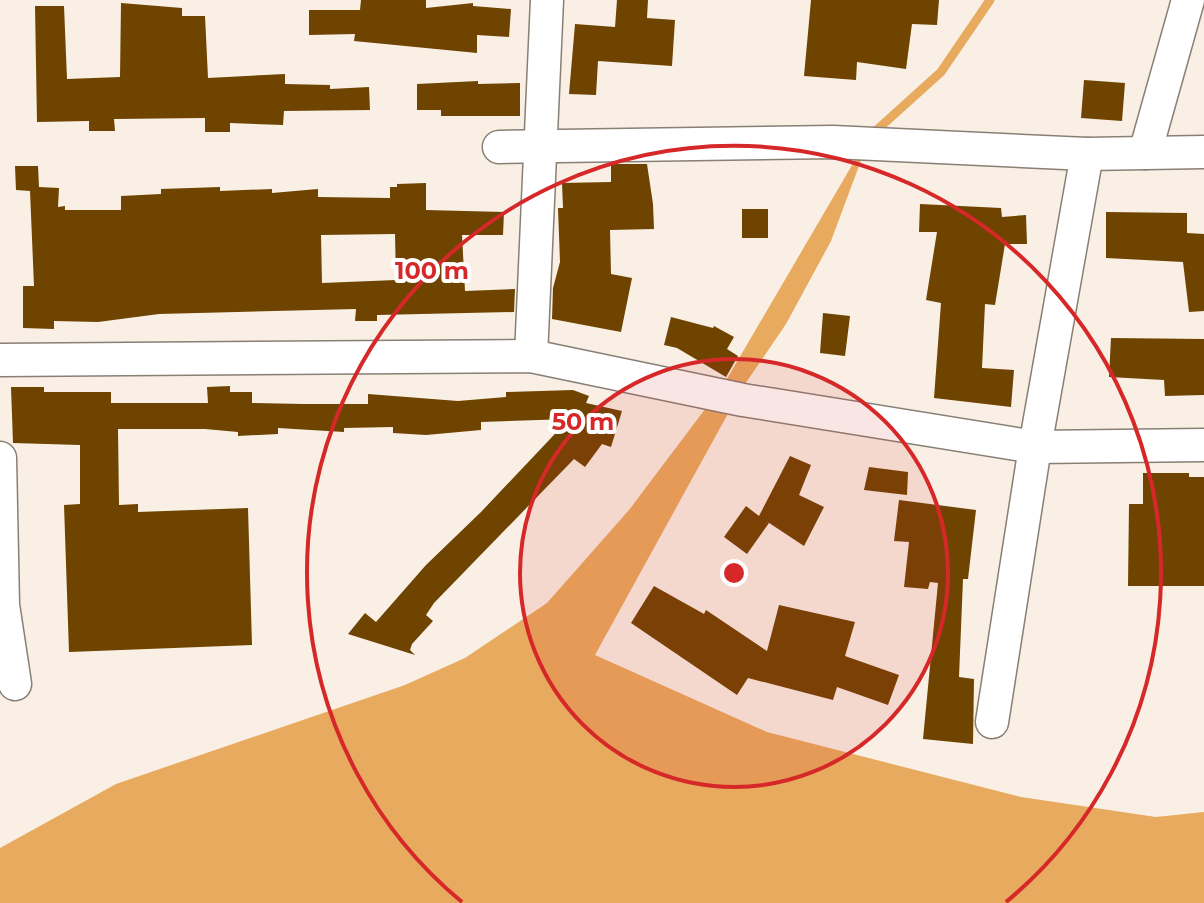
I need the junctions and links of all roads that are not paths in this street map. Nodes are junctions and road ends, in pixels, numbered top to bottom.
1 (547, 0) edge
2 (1188, 0) edge
3 (540, 145) junction
4 (499, 147) dead end
5 (1204, 152) edge
6 (1145, 153) junction
7 (1087, 154) junction
8 (531, 356) junction
9 (0, 360) edge
10 (1204, 445) edge
11 (1035, 447) junction
12 (0, 458) edge
13 (15, 684) dead end
14 (992, 722) dead end

1 - 3 street
2 - 6 street
3 - 4 street
3 - 7 street
3 - 8 street
5 - 6 street
6 - 7 street
7 - 11 street
8 - 9 street
8 - 11 street
10 - 11 street
11 - 14 street
12 - 13 street

